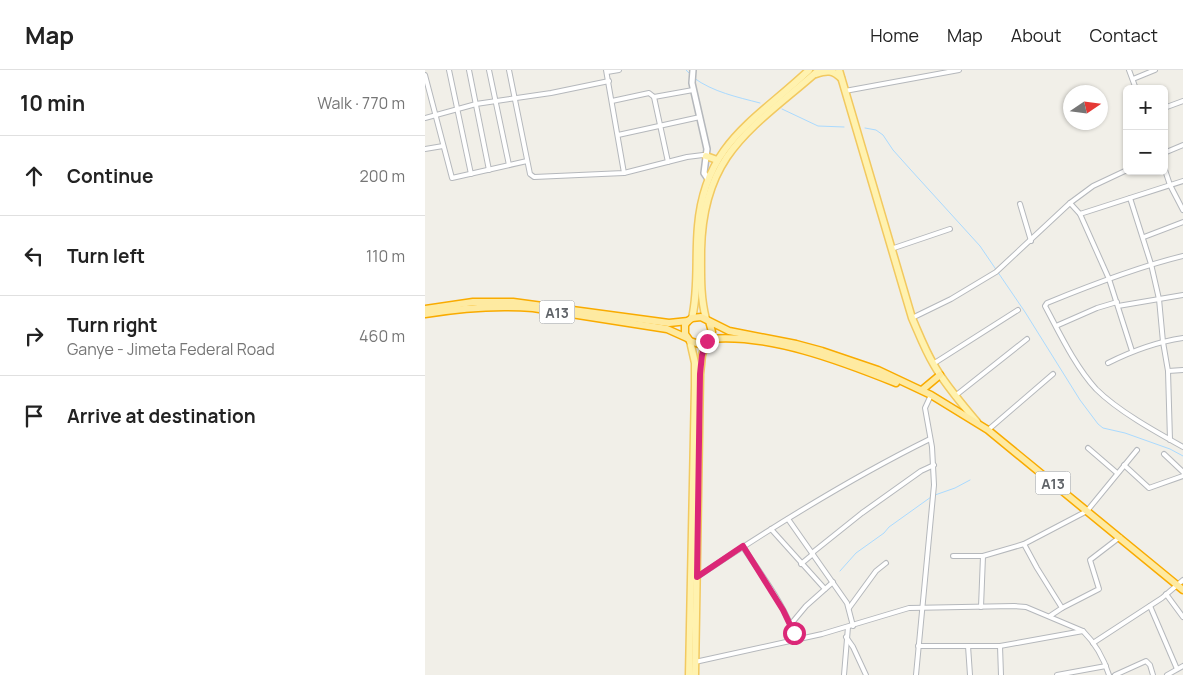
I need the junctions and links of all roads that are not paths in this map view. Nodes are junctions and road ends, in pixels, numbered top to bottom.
1 (449, 70) edge
2 (469, 70) edge
3 (489, 70) edge
4 (509, 70) edge
5 (619, 70) edge
6 (819, 70) edge
7 (839, 70) edge
8 (959, 70) edge
9 (1129, 70) edge
10 (1155, 70) edge
11 (607, 71) edge
12 (811, 73) edge
13 (692, 74) edge
14 (425, 75) edge
15 (841, 78) junction
16 (1133, 79) junction
17 (609, 81) junction
18 (1135, 85) edge
19 (693, 90) junction
20 (845, 91) junction
21 (654, 97) junction
22 (515, 98) junction
23 (430, 99) junction
24 (425, 100) edge
25 (495, 100) junction
26 (612, 100) junction
27 (1183, 101) edge
28 (476, 104) junction
29 (1168, 107) edge
30 (458, 108) junction
31 (435, 115) junction
32 (700, 117) junction
33 (425, 118) edge
34 (659, 127) junction
35 (618, 135) junction
36 (1183, 145) edge
37 (443, 146) junction
38 (425, 149) edge
39 (1168, 151) edge
40 (706, 156) junction
41 (717, 160) junction
42 (527, 162) junction
43 (668, 162) junction
44 (509, 165) junction
45 (489, 170) junction
46 (1123, 172) edge
47 (624, 173) junction
48 (471, 174) junction
49 (1167, 175) edge
50 (708, 179) junction
51 (1183, 181) edge
52 (1170, 185) junction
53 (1130, 198) junction
54 (1070, 203) junction
55 (1021, 204) dead end
56 (1183, 210) edge
57 (1080, 214) junction
58 (1183, 222) edge
59 (949, 229) dead end
60 (1144, 238) junction
61 (1031, 241) junction
62 (891, 248) junction
63 (1183, 256) edge
64 (1151, 264) junction
65 (1109, 279) junction
66 (1183, 295) edge
67 (1159, 299) junction
68 (1118, 304) junction
69 (425, 309) edge
70 (1018, 310) dead end
71 (425, 314) edge
72 (912, 318) junction
73 (690, 320) junction
74 (707, 320) junction
75 (1056, 326) junction
76 (1183, 338) edge
77 (1027, 339) dead end
78 (688, 340) junction
79 (708, 340) junction
80 (1163, 342) junction
81 (1132, 351) junction
82 (1108, 363) dead end
83 (933, 364) junction
84 (1183, 370) edge
85 (1168, 371) junction
86 (1053, 374) dead end
87 (940, 375) junction
88 (919, 389) junction
89 (931, 394) junction
90 (955, 396) junction
91 (977, 422) junction
92 (988, 430) junction
93 (930, 439) junction
94 (1170, 440) junction
95 (1183, 447) edge
96 (1088, 448) dead end
97 (1137, 450) dead end
98 (1164, 454) dead end
99 (934, 465) junction
100 (1124, 465) junction
101 (1117, 473) junction
102 (1183, 474) edge
103 (1087, 511) junction
104 (788, 519) junction
105 (771, 529) junction
106 (1120, 537) junction
107 (1024, 544) junction
108 (743, 546) junction
109 (813, 553) junction
110 (953, 556) dead end
111 (983, 556) junction
112 (886, 563) dead end
113 (801, 564) junction
114 (697, 577) junction
115 (1183, 580) edge
116 (833, 582) junction
117 (1180, 588) edge
118 (825, 589) junction
119 (1166, 594) junction
120 (1150, 606) junction
121 (922, 607) junction
122 (981, 607) junction
123 (849, 608) junction
124 (1062, 608) junction
125 (1050, 616) junction
126 (1183, 617) edge
127 (791, 624) junction
128 (851, 626) junction
129 (1083, 631) junction
130 (846, 637) junction
131 (796, 640) junction
132 (1093, 643) junction
133 (918, 646) junction
134 (968, 646) junction
135 (1000, 646) junction
136 (695, 662) junction
137 (1106, 666) junction
138 (1180, 667) edge
139 (1183, 672) edge
140 (689, 675) edge
141 (695, 675) edge
142 (844, 675) edge
143 (866, 675) edge
144 (916, 675) edge
145 (970, 675) edge
146 (1001, 675) edge
147 (1057, 675) edge
148 (1109, 675) edge
149 (1115, 675) edge
150 (1153, 675) edge
151 (1167, 675) edge

1 - 30 street
2 - 28 street
3 - 25 street
4 - 22 street
5 - 11 street
6 - 12 main road
7 - 15 main road
8 - 20 street
9 - 16 street
10 - 16 street
11 - 17 street
12 - 15 main road
12 - 41 main road
12 - 74 main road
13 - 19 street
14 - 23 street
15 - 20 main road
16 - 18 street
17 - 22 street
17 - 26 street
19 - 21 street
19 - 32 street
20 - 62 main road
21 - 26 street
21 - 34 street
22 - 25 street
22 - 42 street
23 - 24 street
23 - 31 street
25 - 28 street
25 - 44 street
26 - 35 street
27 - 29 street
28 - 30 street
28 - 45 street
30 - 31 street
30 - 48 street
31 - 33 street
31 - 37 street
32 - 34 street
32 - 40 street
34 - 35 street
34 - 43 street
35 - 47 street
36 - 39 street
37 - 38 street
37 - 48 street
40 - 41 main road
40 - 43 street
40 - 50 street
41 - 50 main road
42 - 44 street
42 - 47 street
43 - 47 street
44 - 45 street
45 - 48 street
46 - 54 street
49 - 52 street
50 - 73 main road
51 - 52 street
52 - 53 street
52 - 56 street
53 - 57 street
53 - 60 street
54 - 57 street
54 - 61 street
55 - 61 street
57 - 65 street
58 - 60 street
59 - 62 street
60 - 64 street
61 - 72 street
62 - 72 main road
63 - 64 street
64 - 65 street
64 - 67 street
65 - 68 street
65 - 75 street
66 - 67 street
67 - 68 street
67 - 80 street
68 - 75 street
68 - 81 street
69 - 73 highway, A13
70 - 83 street
71 - 78 highway, A13
72 - 83 main road
73 - 74 highway, A13
73 - 78 highway
74 - 79 highway
74 - 88 highway, A13
75 - 94 street
76 - 80 street
77 - 90 street
78 - 79 highway, A13
78 - 140 main road
79 - 88 highway, A13
79 - 114 main road
80 - 81 street
80 - 85 street
81 - 82 street
83 - 87 main road
84 - 85 street
85 - 94 street
86 - 92 street
87 - 88 highway
87 - 90 main road
88 - 89 highway, A13
89 - 91 highway, A13
89 - 93 street
90 - 91 main road
91 - 92 highway, A13
92 - 103 highway, A13
93 - 99 street
93 - 104 street
94 - 95 street
96 - 101 street
97 - 100 street
98 - 102 street
99 - 109 street
99 - 121 street
100 - 101 street
100 - 102 street
101 - 103 street
103 - 106 highway, A13
103 - 107 street
104 - 105 street
104 - 109 street
105 - 108 street
105 - 113 street
106 - 117 highway, A13
106 - 124 street
107 - 111 street
107 - 124 street
108 - 114 street
108 - 127 street
109 - 113 street
109 - 116 street
110 - 111 street
111 - 122 street
112 - 123 street
113 - 118 street
114 - 136 main road
115 - 117 street
116 - 118 street
116 - 123 street
117 - 119 street
118 - 127 street
119 - 120 street
119 - 126 street
120 - 132 street
120 - 138 street
121 - 122 street
121 - 128 street
121 - 133 street
122 - 125 street
123 - 128 street
124 - 125 street
125 - 129 street
127 - 131 street
128 - 130 street
128 - 131 street
129 - 132 street
129 - 135 street
130 - 142 street
130 - 143 street
131 - 136 street
132 - 137 street
133 - 134 street
133 - 144 street
134 - 135 street
134 - 145 street
135 - 146 street
136 - 141 main road
137 - 147 street
137 - 148 street
138 - 139 street
138 - 151 street
149 - 150 street

